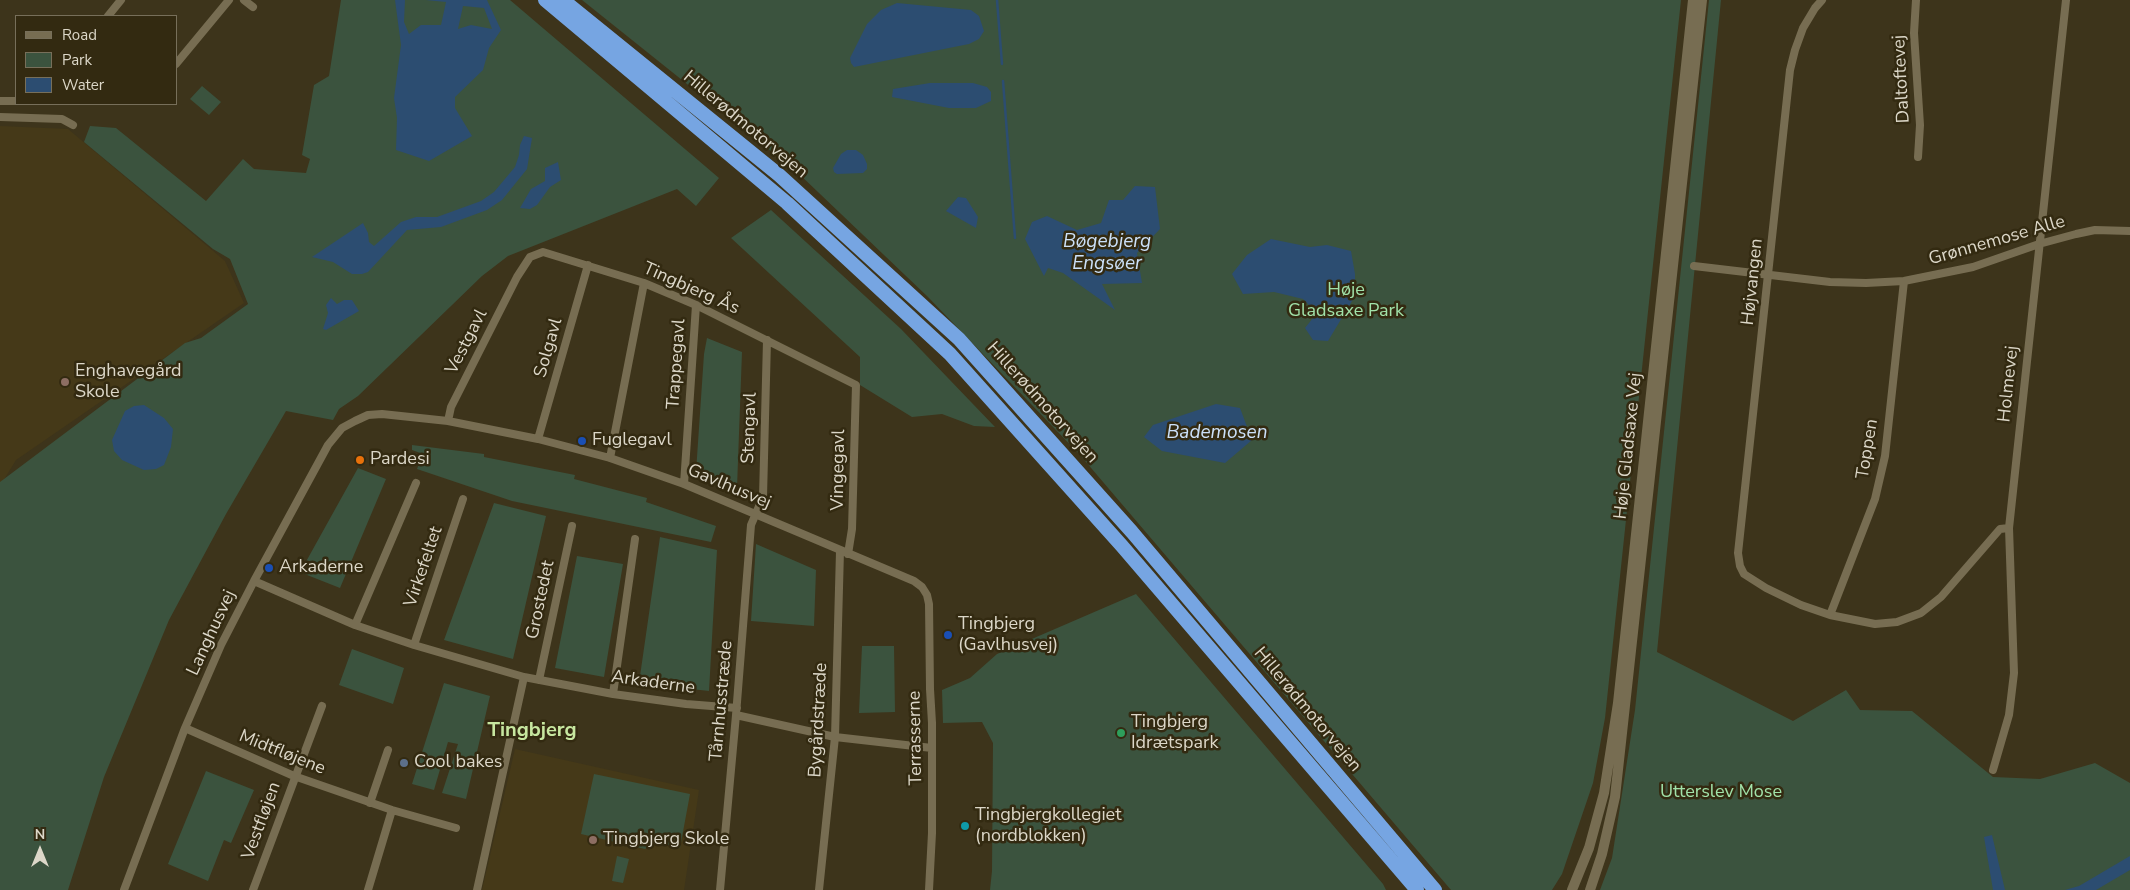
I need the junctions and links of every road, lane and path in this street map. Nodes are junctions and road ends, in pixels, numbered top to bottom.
1 (122, 0) edge
2 (229, 0) edge
3 (244, 0) edge
4 (545, 0) edge
5 (563, 0) edge
6 (1693, 0) edge
7 (1702, 0) edge
8 (1822, 0) edge
9 (1916, 0) edge
10 (2066, 0) edge
11 (253, 7) dead end
12 (109, 15) edge
13 (178, 62) edge
14 (0, 101) edge
15 (15, 102) edge
16 (0, 117) edge
17 (73, 125) dead end
18 (1918, 157) dead end
19 (2130, 231) edge
20 (2039, 244) junction
21 (588, 265) junction
22 (1694, 266) dead end
23 (1769, 276) junction
24 (517, 277) joint
25 (1904, 281) junction
26 (644, 283) junction
27 (696, 305) junction
28 (767, 340) junction
29 (856, 386) joint
30 (368, 416) joint
31 (448, 421) junction
32 (538, 438) junction
33 (610, 458) junction
34 (416, 483) dead end
35 (684, 484) junction
36 (462, 499) dead end
37 (756, 515) junction
38 (572, 526) dead end
39 (2009, 528) junction
40 (635, 539) dead end
41 (844, 553) junction
42 (254, 581) junction
43 (922, 587) joint
44 (1830, 615) junction
45 (355, 624) junction
46 (414, 645) junction
47 (524, 677) junction
48 (539, 680) junction
49 (613, 694) junction
50 (322, 706) dead end
51 (736, 712) junction
52 (185, 728) junction
53 (835, 737) junction
54 (932, 748) junction
55 (388, 750) dead end
56 (1993, 770) dead end
57 (294, 776) junction
58 (370, 802) junction
59 (392, 810) junction
60 (456, 828) dead end
61 (124, 890) edge
62 (253, 890) edge
63 (368, 890) edge
64 (477, 890) edge
65 (720, 890) edge
66 (819, 890) edge
67 (929, 890) edge
68 (1417, 890) edge
69 (1434, 890) edge
70 (1572, 890) edge
71 (1590, 890) edge

1 - 12 street
2 - 13 street
3 - 11 street
4 - 68 highway, Hillerødmotorvejen
5 - 69 highway, Hillerødmotorvejen
6 - 70 street, Høje Gladsaxe Vej
7 - 71 street, Høje Gladsaxe Vej
8 - 23 street, Højvangen
9 - 18 street, Daltoftevej
10 - 20 street, Holmevej
14 - 15 street
16 - 17 street
19 - 20 street, Grønnemose Alle
20 - 25 street, Grønnemose Alle
20 - 39 street, Holmevej
21 - 24 street, Tingbjerg Ås
21 - 26 street, Tingbjerg Ås
21 - 32 street, Solgavl
22 - 23 street, Grønnemose Alle
23 - 25 street, Grønnemose Alle
23 - 44 street, Højvangen
24 - 31 street, Vestgavl
25 - 44 street, Toppen
26 - 27 street, Tingbjerg Ås
26 - 33 street
27 - 28 street, Tingbjerg Ås
27 - 35 street, Trappegavl
28 - 29 street, Tingbjerg Ås
28 - 37 street, Stengavl
29 - 41 street, Vingegavl
30 - 31 street, Gavlhusvej
30 - 42 street, Langhusvej
31 - 32 street, Gavlhusvej
32 - 33 street, Gavlhusvej
33 - 35 street, Gavlhusvej
34 - 45 street
35 - 37 street, Gavlhusvej
36 - 46 street, Virkefeltet
37 - 41 street, Gavlhusvej
37 - 51 street, Tårnhusstræde
38 - 48 street, Grostedet
39 - 44 street
39 - 56 street, Holmevej
40 - 49 street
41 - 43 street, Gavlhusvej
41 - 53 street, Bygårdstræde
42 - 45 street, Arkaderne
42 - 52 street, Langhusvej
43 - 54 street, Terrasserne
45 - 46 street, Arkaderne
46 - 47 street, Arkaderne
47 - 48 street, Arkaderne
47 - 64 street
48 - 49 street, Arkaderne
49 - 51 street, Arkaderne
50 - 57 street, Vestfløjen
51 - 53 street, Arkaderne
51 - 65 street, Tårnhusstræde
52 - 57 street, Midtfløjene
52 - 61 street, Langhusvej
53 - 54 street, Arkaderne
53 - 66 street, Bygårdstræde
54 - 67 street, Terrasserne
55 - 58 street
57 - 58 street, Midtfløjene
57 - 62 street, Vestfløjen
58 - 59 street, Midtfløjene
59 - 60 street, Midtfløjene
59 - 63 street

